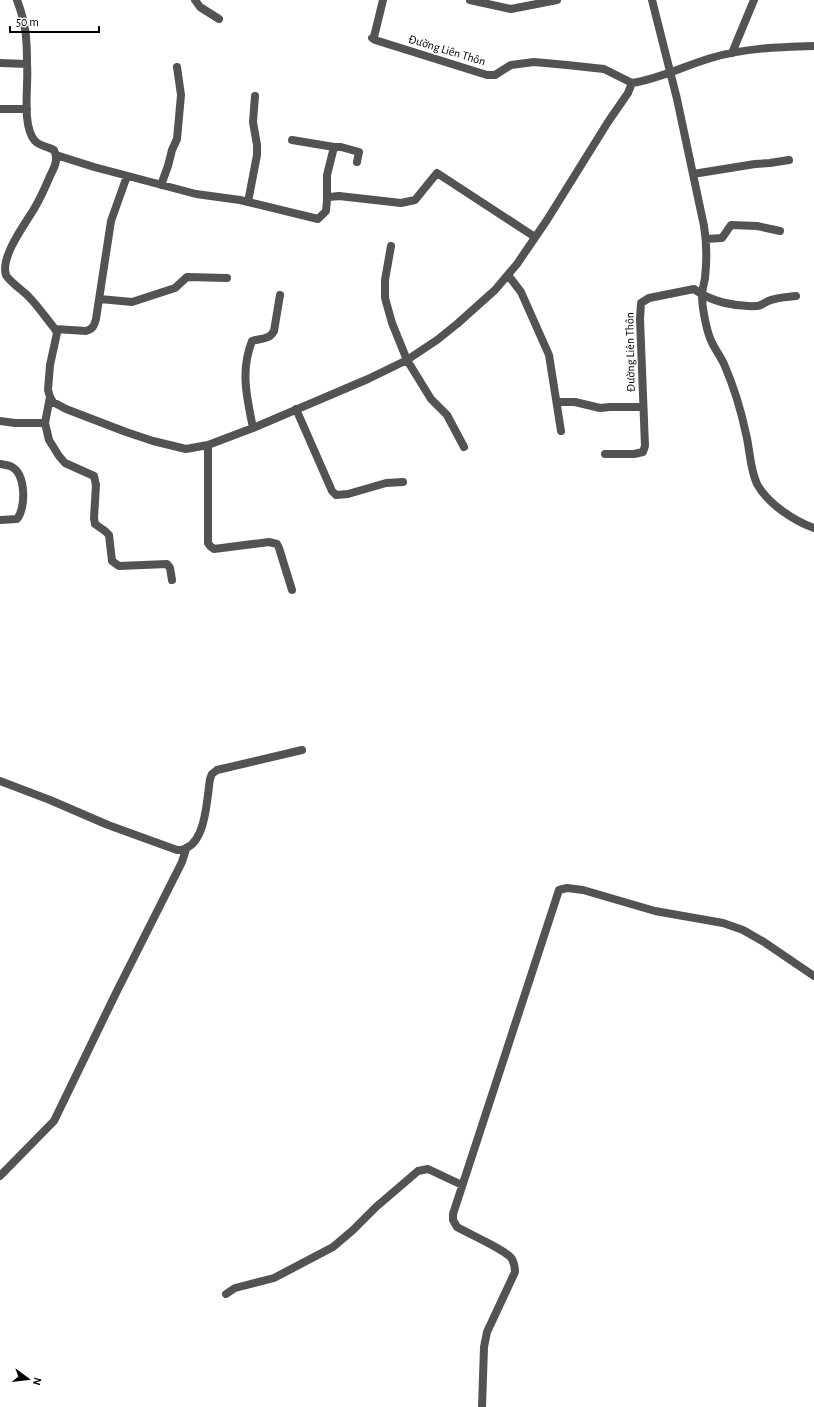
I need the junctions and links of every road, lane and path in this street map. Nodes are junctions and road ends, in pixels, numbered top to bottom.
1 (17, 0) edge
2 (195, 0) edge
3 (383, 0) edge
4 (470, 0) edge
5 (557, 0) edge
6 (652, 0) edge
7 (754, 0) edge
8 (219, 19) dead end
9 (814, 46) edge
10 (732, 52) junction
11 (0, 63) edge
12 (27, 64) junction
13 (177, 67) dead end
14 (670, 72) junction
15 (632, 83) junction
16 (255, 96) dead end
17 (0, 109) edge
18 (26, 109) junction
19 (292, 140) dead end
20 (334, 148) junction
21 (56, 155) junction
22 (789, 160) dead end
23 (356, 162) dead end
24 (693, 174) junction
25 (127, 176) junction
26 (161, 185) junction
27 (327, 200) junction
28 (248, 202) junction
29 (780, 232) dead end
30 (535, 237) junction
31 (706, 239) junction
32 (391, 246) dead end
33 (2, 271) edge
34 (508, 275) junction
35 (227, 278) dead end
36 (280, 294) dead end
37 (702, 295) junction
38 (796, 296) dead end
39 (100, 299) junction
40 (55, 329) junction
41 (407, 360) junction
42 (50, 397) junction
43 (557, 402) junction
44 (643, 407) junction
45 (296, 409) junction
46 (0, 420) edge
47 (45, 423) junction
48 (253, 428) junction
49 (561, 431) dead end
50 (208, 445) junction
51 (464, 447) dead end
52 (605, 454) dead end
53 (0, 464) edge
54 (403, 482) dead end
55 (0, 520) edge
56 (814, 528) edge
57 (172, 580) dead end
58 (292, 590) dead end
59 (302, 750) dead end
60 (0, 781) edge
61 (186, 849) junction
62 (814, 976) edge
63 (0, 1176) edge
64 (462, 1185) junction
65 (226, 1294) dead end
66 (482, 1407) edge

1 - 12 street
2 - 8 street
3 - 15 street, Đường Liên Thôn
4 - 5 street
6 - 14 street
7 - 10 street
9 - 10 street
10 - 14 street
11 - 12 street
12 - 18 street
13 - 26 street
14 - 15 street
14 - 24 street
15 - 30 street
16 - 28 street
17 - 18 street
18 - 21 street
19 - 20 street
20 - 23 street
20 - 27 street
21 - 25 street
21 - 33 street
22 - 24 street
24 - 31 street
25 - 26 street
25 - 39 street
26 - 28 street
27 - 28 street
27 - 30 street
29 - 31 street
30 - 34 street
31 - 37 street
32 - 41 street
33 - 40 street
34 - 41 street
34 - 43 street
35 - 39 street
36 - 48 street
37 - 38 street, Đường Liên Thôn
37 - 44 street, Đường Liên Thôn
37 - 56 street
39 - 40 street
40 - 42 street
41 - 45 street
41 - 51 street
42 - 47 street
42 - 50 street
43 - 44 street
43 - 49 street
44 - 52 street, Đường Liên Thôn
45 - 48 street
45 - 54 street
46 - 47 street
47 - 57 street
48 - 50 street
50 - 58 street
53 - 55 street
59 - 61 street
60 - 61 street
61 - 63 street
62 - 64 street
64 - 65 street
64 - 66 street

